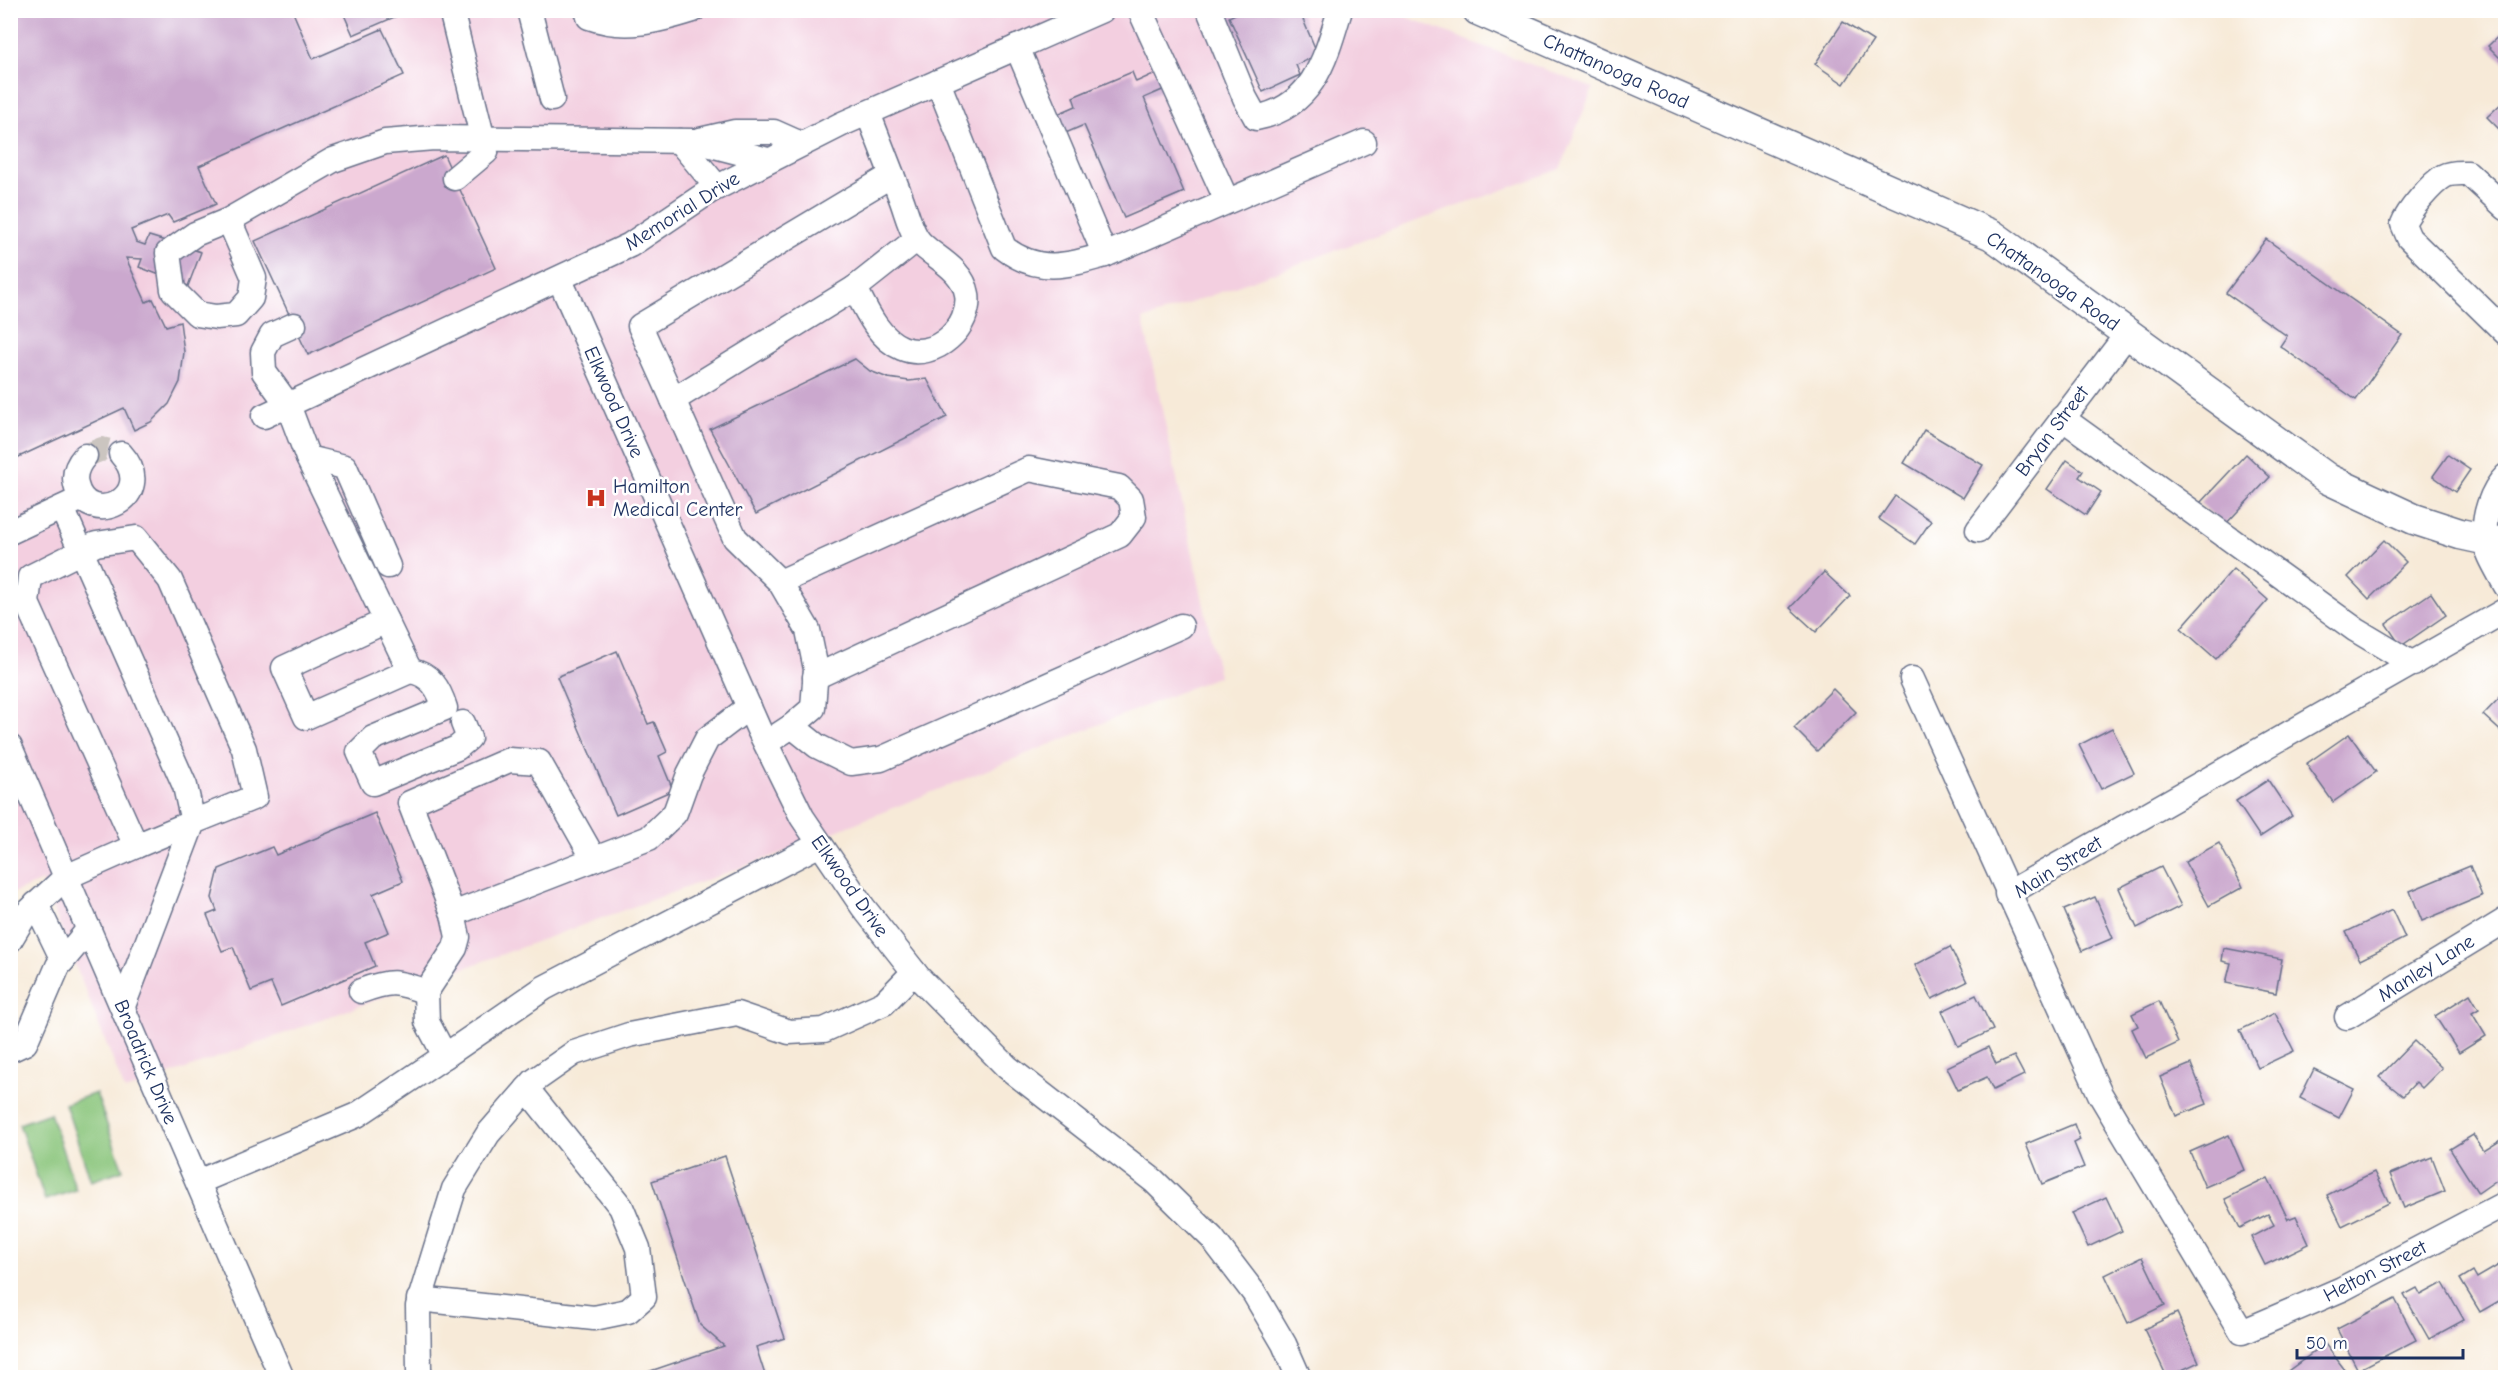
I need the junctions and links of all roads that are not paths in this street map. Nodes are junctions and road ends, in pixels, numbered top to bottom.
1 (451, 10) edge
2 (529, 10) edge
3 (587, 10) edge
4 (693, 10) edge
5 (1102, 10) edge
6 (1140, 10) edge
7 (1209, 10) edge
8 (1340, 10) edge
9 (1478, 10) edge
10 (665, 15) edge
11 (1017, 47) junction
12 (938, 82) junction
13 (552, 99) dead end
14 (868, 113) junction
15 (481, 139) junction
16 (687, 141) junction
17 (1364, 142) dead end
18 (801, 144) junction
19 (768, 160) junction
20 (892, 176) junction
21 (455, 178) dead end
22 (717, 188) junction
23 (1227, 201) junction
24 (2505, 208) edge
25 (229, 220) dead end
26 (916, 239) junction
27 (1105, 255) junction
28 (560, 280) junction
29 (855, 288) junction
30 (294, 325) dead end
31 (2128, 333) junction
32 (2505, 333) edge
33 (673, 400) junction
34 (288, 405) junction
35 (264, 416) dead end
36 (2062, 418) junction
37 (121, 454) dead end
38 (85, 456) dead end
39 (308, 458) junction
40 (2505, 476) edge
41 (72, 503) junction
42 (1978, 530) dead end
43 (10, 532) edge
44 (2495, 542) edge
45 (82, 551) junction
46 (388, 566) dead end
47 (780, 582) junction
48 (2505, 586) edge
49 (2505, 610) edge
50 (386, 621) junction
51 (1181, 626) dead end
52 (2413, 664) junction
53 (410, 671) junction
54 (815, 677) junction
55 (1911, 679) dead end
56 (749, 707) junction
57 (463, 723) dead end
58 (792, 726) junction
59 (766, 743) junction
60 (10, 747) edge
61 (193, 822) junction
62 (820, 844) junction
63 (136, 846) junction
64 (594, 859) junction
65 (66, 877) junction
66 (2007, 894) junction
67 (36, 904) junction
68 (453, 914) junction
69 (2505, 920) edge
70 (89, 929) junction
71 (10, 940) edge
72 (63, 960) junction
73 (914, 972) junction
74 (361, 991) dead end
75 (426, 992) junction
76 (123, 1006) junction
77 (2347, 1017) dead end
78 (10, 1050) edge
79 (445, 1056) junction
80 (527, 1089) junction
81 (198, 1182) junction
82 (2505, 1203) edge
83 (419, 1299) junction
84 (2242, 1332) joint
85 (274, 1375) edge
86 (422, 1377) edge
87 (1299, 1377) edge

1 - 15 street
2 - 13 street
3 - 10 street
4 - 10 street
5 - 11 street, Memorial Drive
6 - 23 street
7 - 8 street
9 - 31 main road, Chattanooga Road
11 - 12 street, Memorial Drive
11 - 27 street
12 - 14 street, Memorial Drive
12 - 27 street
14 - 18 street, Memorial Drive
14 - 20 street
15 - 16 street
15 - 21 street
15 - 25 street
16 - 18 street
16 - 19 street
16 - 22 street
17 - 23 street
18 - 19 street, Memorial Drive
19 - 22 street, Memorial Drive
20 - 26 street
20 - 33 street
22 - 28 street, Memorial Drive
23 - 27 street
24 - 32 street
26 - 29 street
26 - 29 street
28 - 34 street, Memorial Drive
28 - 56 street, Elkwood Drive
29 - 33 street
30 - 34 street
31 - 36 street, Bryan Street
31 - 44 main road, Chattanooga Road
33 - 47 street
34 - 35 street, Memorial Drive
34 - 39 street
36 - 42 street, Bryan Street
36 - 52 street
37 - 41 street
38 - 41 street
39 - 46 street
39 - 50 street
40 - 44 street
41 - 43 street
41 - 45 street
44 - 48 street
45 - 61 street
45 - 61 street
45 - 63 street
47 - 54 street
47 - 54 street
49 - 52 street, Main Street
50 - 53 street
50 - 53 street
51 - 58 street
52 - 66 street, Main Street
53 - 57 street
54 - 58 street
55 - 66 street
56 - 59 street, Elkwood Drive
56 - 64 street
58 - 59 street
59 - 62 street, Elkwood Drive
60 - 65 street, Broadrick Drive
61 - 63 street
61 - 76 street
62 - 73 street, Elkwood Drive
62 - 79 street
63 - 65 street
64 - 68 street
64 - 68 street
65 - 67 street
65 - 70 street, Broadrick Drive
66 - 84 street, Main Street
67 - 71 street
67 - 72 street
68 - 75 street
69 - 77 street, Manley Lane
70 - 72 street
70 - 76 street, Broadrick Drive
72 - 78 street
73 - 80 street
73 - 87 street, Elkwood Drive
74 - 75 street
75 - 79 street
76 - 81 street, Broadrick Drive
79 - 81 street
80 - 83 street
80 - 83 street
81 - 85 street, Broadrick Drive
82 - 84 street, Helton Street
83 - 86 street

